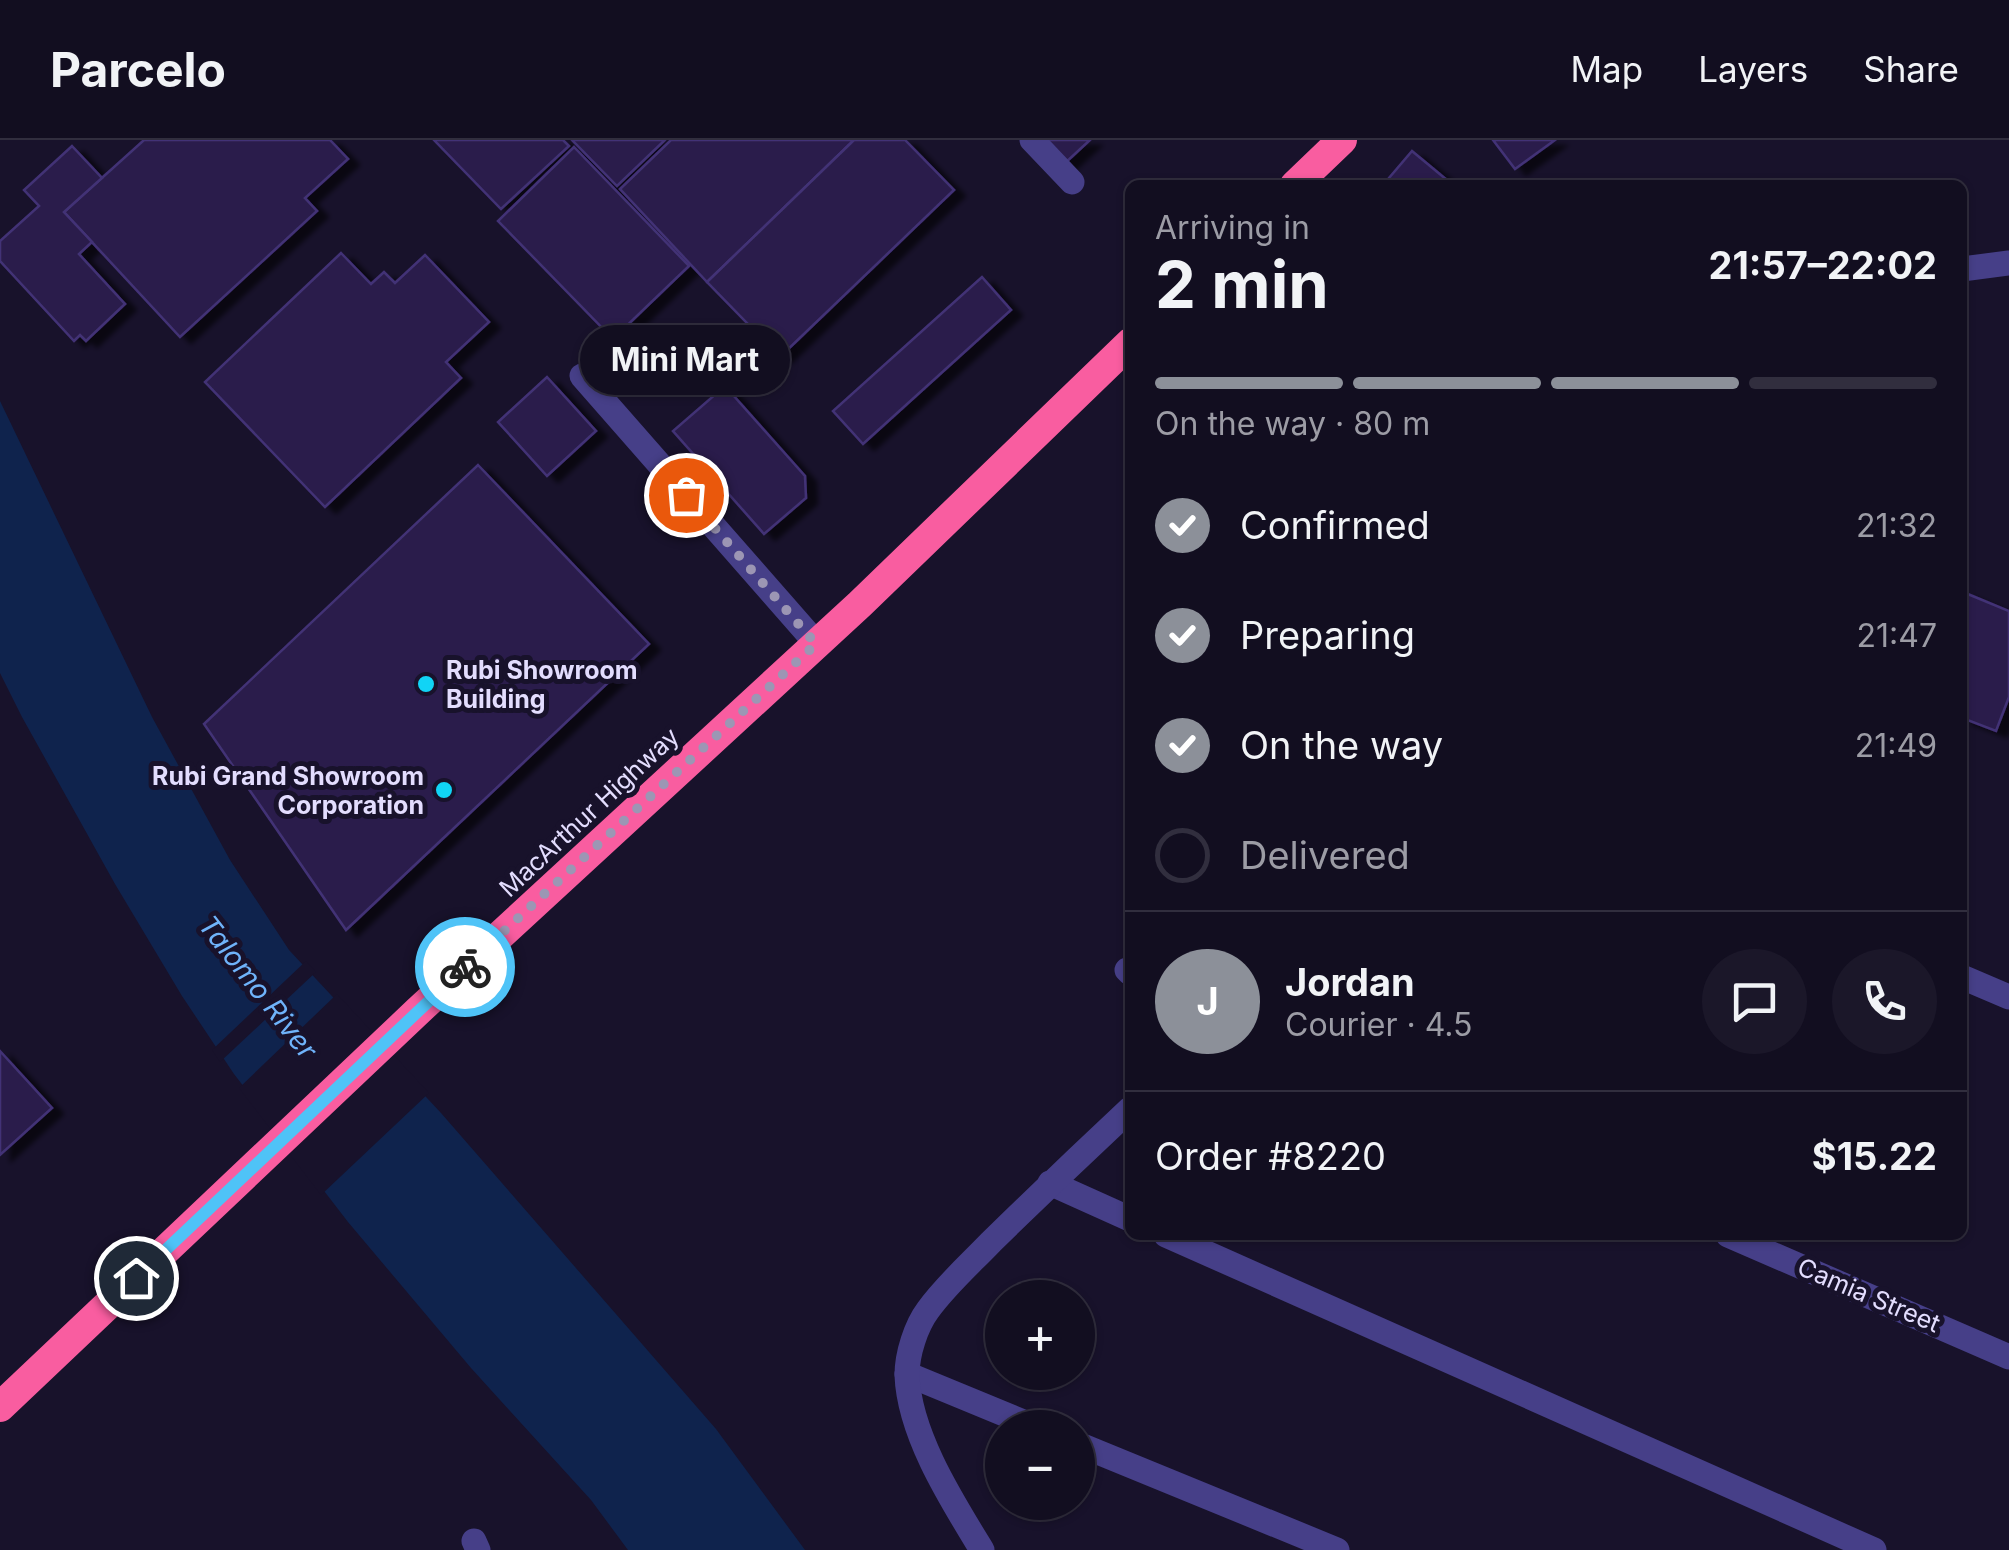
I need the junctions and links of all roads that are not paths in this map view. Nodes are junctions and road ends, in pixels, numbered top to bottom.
1 (1032, 140) edge
2 (1342, 140) edge
3 (1300, 180) edge
4 (1072, 182) dead end
5 (2009, 263) edge
6 (1967, 268) edge
7 (1125, 349) edge
8 (582, 376) dead end
9 (816, 644) junction
10 (1967, 980) edge
11 (2009, 997) edge
12 (1125, 1114) edge
13 (1050, 1184) junction
14 (1125, 1217) edge
15 (1177, 1240) edge
16 (1740, 1240) edge
17 (2009, 1357) edge
18 (907, 1374) junction
19 (0, 1407) edge
20 (994, 1410) edge
21 (1095, 1451) edge
22 (982, 1550) edge
23 (1337, 1550) edge
24 (1874, 1550) edge

1 - 4 street
2 - 3 highway
5 - 6 street
7 - 9 highway, MacArthur Highway
8 - 9 street
9 - 19 highway, MacArthur Highway
10 - 11 street
12 - 13 street
13 - 14 street
13 - 18 street
15 - 24 street
16 - 17 street, Camia Street
18 - 20 street
18 - 22 street
21 - 23 street

